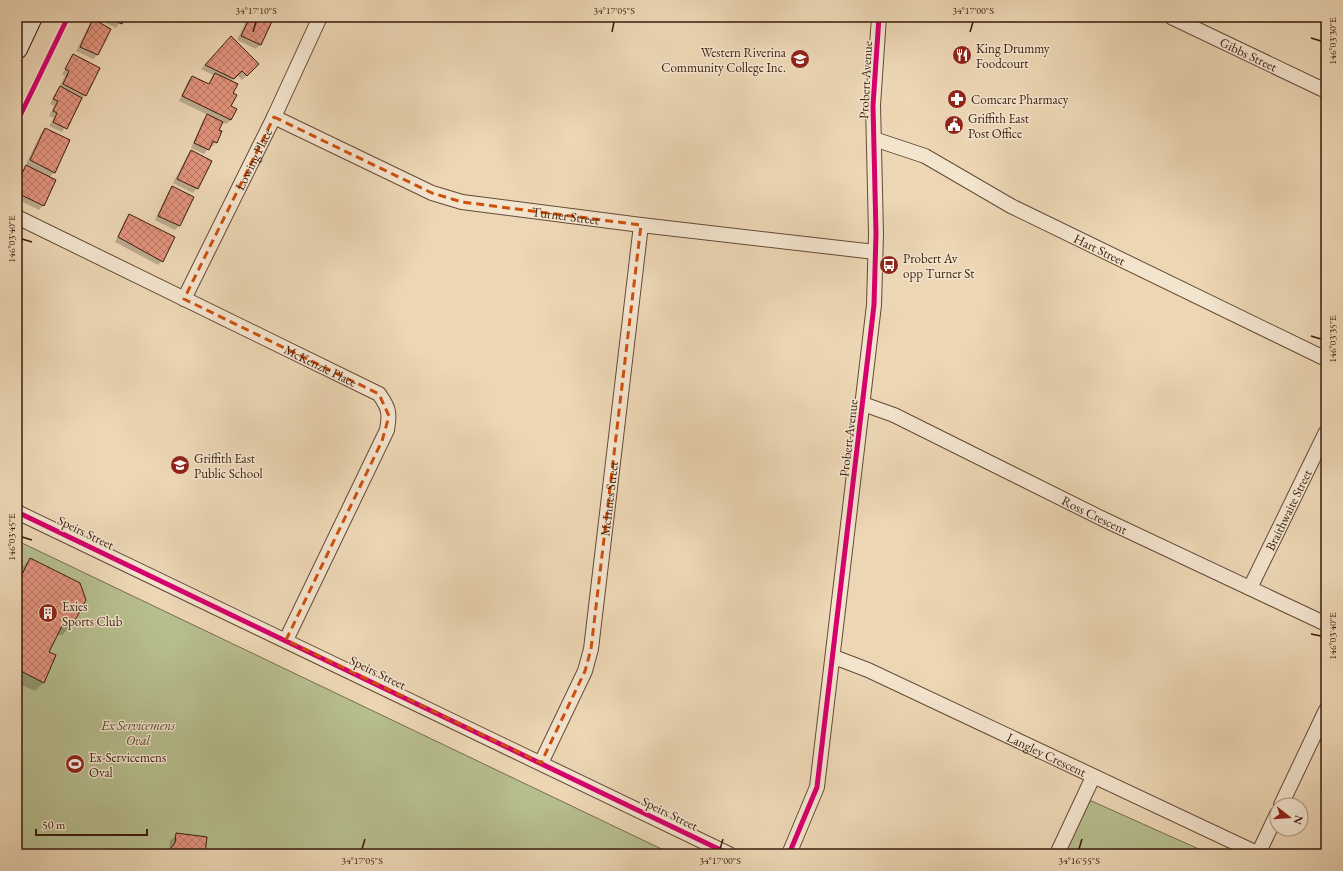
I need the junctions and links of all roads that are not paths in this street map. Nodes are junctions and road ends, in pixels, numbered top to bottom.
1 (32, 17) edge
2 (320, 17) edge
3 (879, 17) edge
4 (1171, 17) edge
5 (17, 49) edge
6 (1326, 91) edge
7 (274, 117) junction
8 (874, 139) junction
9 (17, 217) edge
10 (641, 225) junction
11 (876, 252) junction
12 (184, 300) junction
13 (1326, 359) edge
14 (863, 404) junction
15 (1326, 432) edge
16 (17, 512) edge
17 (1250, 588) junction
18 (1326, 624) edge
19 (286, 640) junction
20 (834, 657) junction
21 (1326, 710) edge
22 (541, 763) junction
23 (1093, 777) junction
24 (1285, 797) edge
25 (1269, 831) edge
26 (729, 854) edge
27 (789, 854) edge
28 (1057, 854) edge
29 (1258, 854) edge

1 - 5 main road
2 - 7 street, Lowing Place
3 - 8 street, Probert Avenue
4 - 6 street, Gibbs Street
7 - 10 street, Turner Street
7 - 12 street, Lowing Place
8 - 11 street, Probert Avenue
8 - 13 street, Hart Street
9 - 12 street, McKenzie Place
10 - 11 street, Turner Street
10 - 22 street, McInnes Street
11 - 14 street, Probert Avenue
12 - 19 street, McKenzie Place
14 - 17 street, Ross Crescent
14 - 20 street, Probert Avenue
15 - 17 street, Braithwaite Street
16 - 19 street, Speirs Street
17 - 18 street, Ross Crescent
19 - 22 street, Speirs Street
20 - 23 street, Langley Crescent
20 - 27 street, Probert Avenue
21 - 24 street
22 - 26 street, Speirs Street
23 - 28 street
23 - 29 street, Langley Crescent
25 - 29 street

